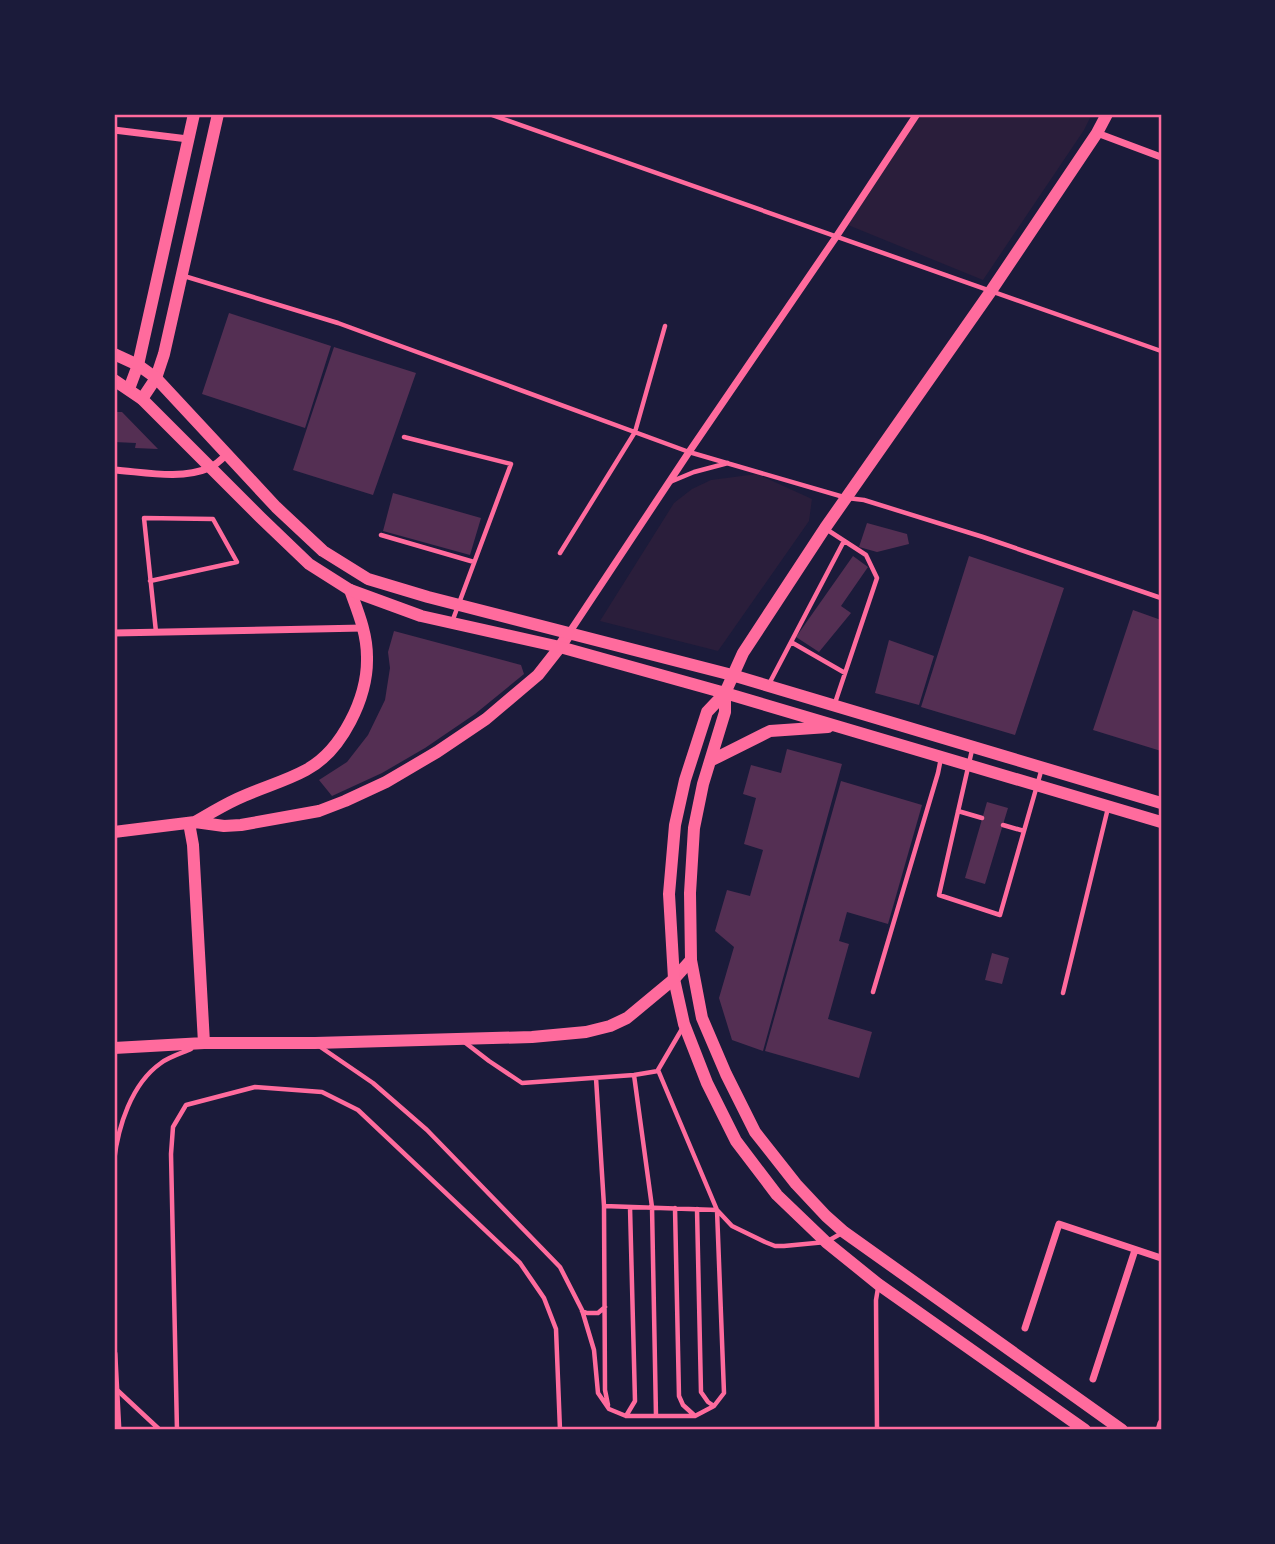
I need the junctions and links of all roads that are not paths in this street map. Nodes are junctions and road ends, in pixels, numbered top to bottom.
1 (194, 114) edge
2 (219, 114) edge
3 (489, 114) edge
4 (917, 114) edge
5 (1107, 114) edge
6 (114, 130) edge
7 (1097, 133) junction
8 (188, 139) junction
9 (1161, 157) edge
10 (836, 237) junction
11 (183, 276) junction
12 (991, 291) junction
13 (664, 326) dead end
14 (1161, 351) edge
15 (114, 354) edge
16 (138, 365) junction
17 (156, 378) junction
18 (114, 380) edge
19 (129, 389) junction
20 (142, 399) junction
21 (635, 432) junction
22 (404, 437) dead end
23 (689, 452) junction
24 (227, 454) junction
25 (729, 463) junction
26 (212, 467) junction
27 (114, 470) edge
28 (251, 480) junction
29 (668, 483) junction
30 (239, 494) junction
31 (847, 498) junction
32 (825, 528) junction
33 (381, 535) dead end
34 (844, 541) junction
35 (560, 553) dead end
36 (474, 562) junction
37 (150, 581) junction
38 (350, 590) junction
39 (1161, 598) edge
40 (458, 605) junction
41 (452, 623) junction
42 (364, 628) junction
43 (156, 632) junction
44 (114, 633) edge
45 (569, 633) junction
46 (791, 641) junction
47 (560, 648) junction
48 (845, 673) junction
49 (732, 674) junction
50 (769, 685) junction
51 (724, 693) junction
52 (834, 704) junction
53 (839, 726) junction
54 (973, 746) junction
55 (941, 757) junction
56 (710, 761) junction
57 (968, 765) junction
58 (1042, 767) junction
59 (1037, 785) junction
60 (1161, 803) edge
61 (1109, 807) junction
62 (958, 811) junction
63 (982, 818) dead end
64 (1161, 822) edge
65 (192, 823) junction
66 (1003, 825) dead end
67 (1024, 831) junction
68 (114, 832) edge
69 (691, 960) junction
70 (674, 979) junction
71 (873, 992) dead end
72 (1063, 993) dead end
73 (684, 1024) junction
74 (460, 1039) junction
75 (204, 1043) junction
76 (315, 1044) junction
77 (114, 1048) edge
78 (658, 1070) junction
79 (634, 1075) junction
80 (596, 1078) junction
81 (114, 1161) edge
82 (604, 1206) junction
83 (630, 1207) junction
84 (652, 1208) junction
85 (675, 1208) junction
86 (697, 1209) junction
87 (717, 1210) junction
88 (844, 1232) junction
89 (826, 1242) junction
90 (1135, 1250) junction
91 (1161, 1258) edge
92 (878, 1284) junction
93 (605, 1307) junction
94 (582, 1310) junction
95 (1025, 1328) dead end
96 (114, 1354) edge
97 (1093, 1379) dead end
98 (115, 1385) edge
99 (714, 1406) junction
100 (608, 1409) junction
101 (626, 1416) junction
102 (656, 1416) junction
103 (695, 1416) junction
104 (1161, 1423) edge
105 (118, 1430) edge
106 (160, 1430) edge
107 (177, 1430) edge
108 (560, 1430) edge
109 (877, 1430) edge
110 (1085, 1430) edge
111 (1122, 1430) edge
112 (1158, 1430) edge

1 - 8 main road
2 - 11 main road
3 - 10 lane
4 - 10 street
5 - 7 main road
6 - 8 street
7 - 9 street
7 - 12 main road
8 - 16 main road
10 - 12 lane
10 - 23 street
11 - 17 main road
11 - 21 lane
12 - 14 lane
12 - 31 main road
13 - 21 lane
15 - 16 main road
16 - 17 main road
16 - 19 main road
17 - 20 main road
17 - 24 main road
18 - 19 main road
19 - 20 main road
20 - 26 main road
21 - 23 lane
21 - 35 lane
22 - 36 lane
23 - 25 lane
23 - 29 street
24 - 26 street
24 - 28 main road
25 - 29 lane
25 - 31 lane
26 - 27 street
26 - 30 main road
28 - 30 main road
28 - 40 main road
29 - 45 street
30 - 38 main road
31 - 32 main road
31 - 39 lane
32 - 34 lane
32 - 49 main road
33 - 36 lane
34 - 46 lane
34 - 48 lane
36 - 40 lane
37 - 37 lane
37 - 43 lane
38 - 41 main road
38 - 42 main road
40 - 41 lane
40 - 45 main road
41 - 47 main road
42 - 43 street
42 - 65 main road
43 - 44 street
45 - 47 main road
45 - 49 main road
46 - 48 lane
46 - 50 lane
47 - 51 main road
47 - 65 main road
48 - 52 lane
49 - 50 main road
49 - 51 main road
50 - 52 main road
51 - 53 main road
51 - 56 main road
51 - 70 main road
52 - 54 main road
53 - 55 main road
53 - 56 main road
54 - 57 lane
54 - 58 main road
55 - 57 main road
55 - 71 lane
56 - 69 main road
57 - 59 main road
57 - 62 lane
58 - 59 lane
58 - 60 main road
59 - 61 main road
59 - 67 lane
61 - 64 main road
61 - 72 lane
62 - 63 lane
62 - 67 lane
65 - 68 main road
65 - 75 main road
66 - 67 lane
69 - 70 main road
69 - 88 main road
70 - 73 main road
70 - 74 main road
73 - 78 lane
73 - 89 main road
74 - 76 main road
74 - 80 lane
75 - 76 main road
75 - 77 main road
75 - 81 lane
76 - 94 lane
78 - 79 lane
78 - 87 lane
79 - 80 lane
79 - 84 lane
80 - 82 lane
82 - 83 lane
82 - 93 lane
83 - 84 lane
83 - 101 lane
84 - 85 lane
84 - 102 lane
85 - 86 lane
85 - 103 lane
86 - 87 lane
86 - 99 lane
87 - 89 lane
87 - 99 lane
88 - 89 lane
88 - 111 main road
89 - 92 main road
90 - 91 street
90 - 95 street
90 - 97 street
92 - 109 lane
92 - 110 main road
93 - 94 lane
93 - 100 lane
94 - 100 lane
96 - 98 street
98 - 105 street
98 - 106 lane
99 - 103 lane
100 - 101 lane
101 - 102 lane
102 - 103 lane
104 - 112 street
107 - 108 lane

